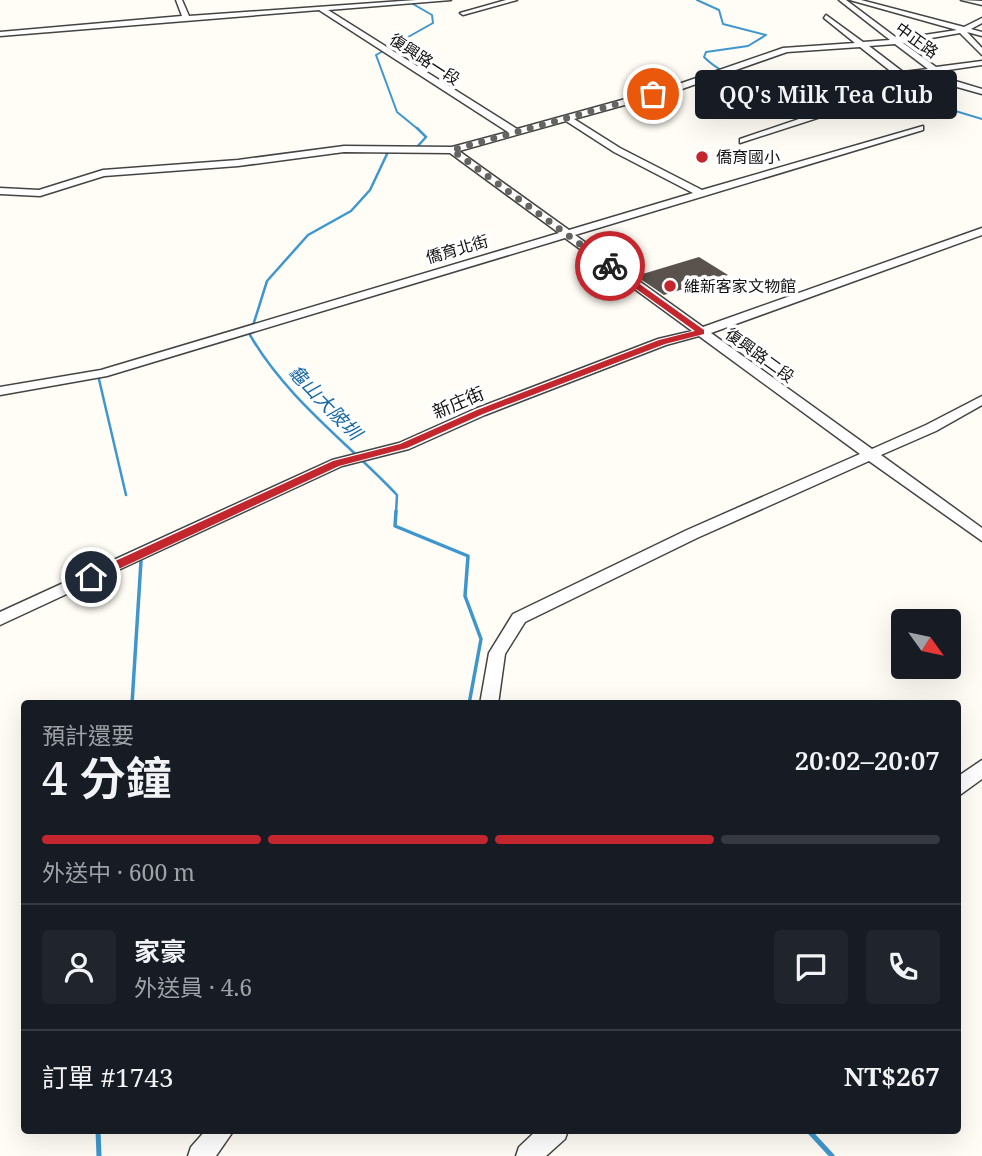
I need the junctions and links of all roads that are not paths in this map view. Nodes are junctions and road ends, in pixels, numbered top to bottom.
1 (179, 0) edge
2 (302, 0) edge
3 (448, 0) edge
4 (514, 0) edge
5 (842, 0) edge
6 (853, 0) edge
7 (964, 0) edge
8 (894, 2) dead end
9 (982, 4) edge
10 (874, 6) junction
11 (317, 8) junction
12 (854, 10) junction
13 (463, 13) dead end
14 (844, 13) dead end
15 (830, 16) dead end
16 (186, 19) junction
17 (982, 20) edge
18 (962, 31) junction
19 (0, 34) edge
20 (982, 34) edge
21 (897, 41) junction
22 (862, 45) junction
23 (982, 53) edge
24 (982, 63) edge
25 (938, 72) junction
26 (952, 82) junction
27 (982, 92) edge
28 (567, 118) junction
29 (920, 128) dead end
30 (515, 132) junction
31 (743, 141) dead end
32 (452, 150) junction
33 (0, 191) edge
34 (702, 194) junction
35 (982, 230) edge
36 (567, 235) junction
37 (701, 332) junction
38 (0, 391) edge
39 (982, 400) edge
40 (871, 456) junction
41 (982, 536) edge
42 (0, 618) edge
43 (490, 700) edge
44 (982, 768) edge
45 (961, 786) edge
46 (219, 1134) edge
47 (552, 1134) edge
48 (200, 1156) edge
49 (528, 1156) edge

1 - 16 street
2 - 11 street
3 - 11 street
4 - 13 street
5 - 12 street, 中正路
6 - 10 street
7 - 9 street
8 - 10 street
10 - 12 street
10 - 18 street
11 - 16 street
11 - 30 street, 復興路一段
12 - 14 street
12 - 21 street, 中正路
15 - 22 street
16 - 19 street
17 - 18 street
18 - 20 street
18 - 21 street
18 - 23 street
21 - 22 street
21 - 25 street, 中正路
22 - 25 street
22 - 28 street
24 - 25 street
25 - 26 street, 中正路
26 - 27 street, 中正路
26 - 31 street
28 - 30 street
28 - 34 street
29 - 34 street, 僑育北街
30 - 32 street
32 - 33 street
32 - 36 street, 復興路二段
34 - 36 street, 僑育北街
35 - 37 street, 新庄街
36 - 37 street, 復興路二段
36 - 38 street, 僑育北街
37 - 40 street, 復興路二段
37 - 42 street, 新庄街
39 - 40 street
40 - 41 street, 復興路二段
40 - 43 street
44 - 45 street
46 - 48 street
47 - 49 street

